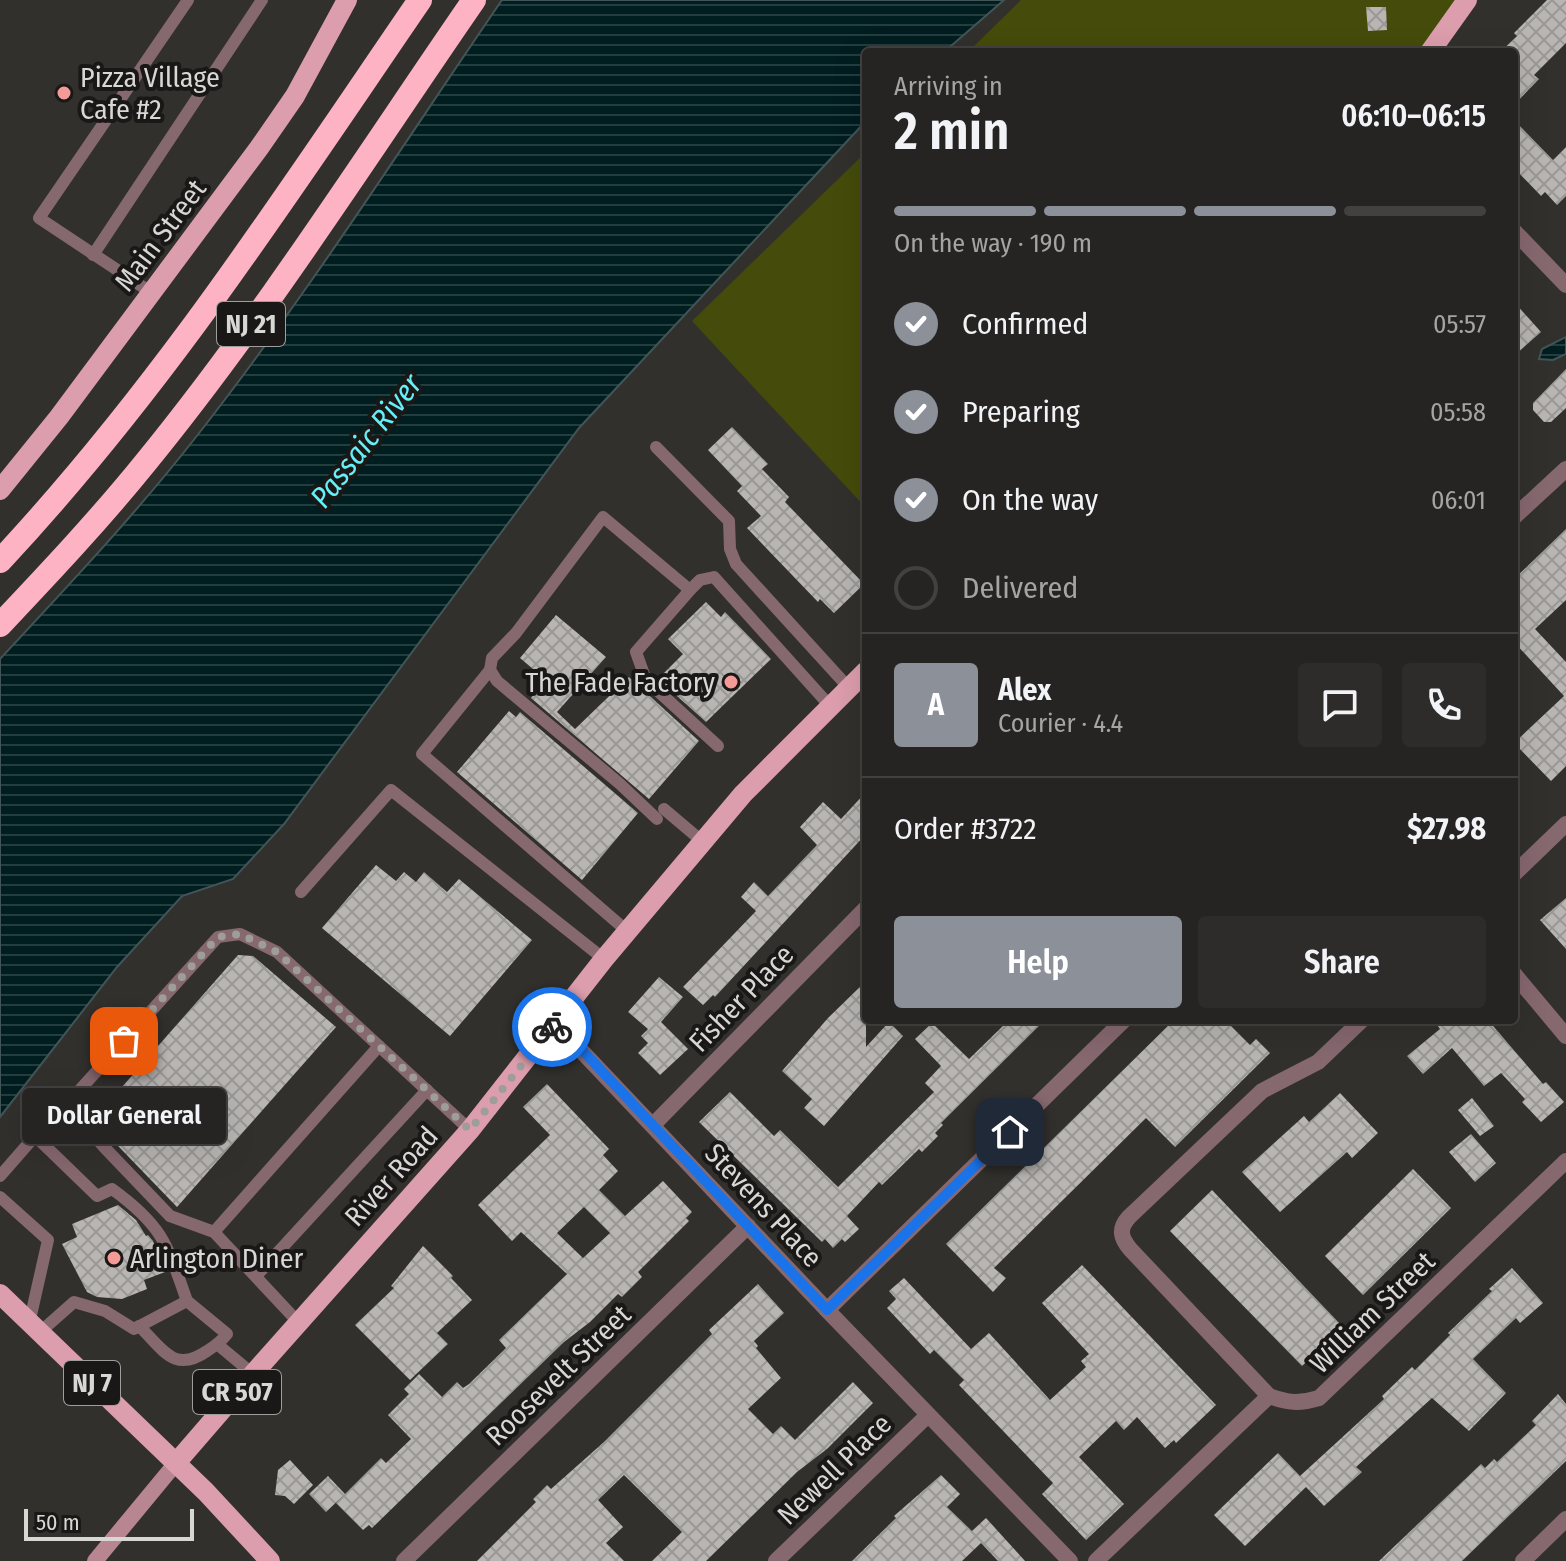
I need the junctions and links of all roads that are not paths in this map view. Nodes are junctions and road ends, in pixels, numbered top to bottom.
1 (188, 0) edge
2 (262, 0) edge
3 (347, 0) edge
4 (420, 0) edge
5 (474, 0) edge
6 (1467, 0) edge
7 (1433, 48) edge
8 (1518, 235) edge
9 (93, 255) junction
10 (1566, 285) edge
11 (152, 293) junction
12 (656, 447) dead end
13 (1566, 469) edge
14 (0, 490) edge
15 (1518, 513) edge
16 (0, 561) edge
17 (690, 590) junction
18 (0, 625) edge
19 (490, 670) junction
20 (862, 675) edge
21 (849, 688) junction
22 (830, 706) junction
23 (718, 746) dead end
24 (1566, 824) edge
25 (703, 842) junction
26 (1518, 870) edge
27 (301, 892) dead end
28 (862, 912) edge
29 (627, 931) junction
30 (604, 959) junction
31 (1518, 979) edge
32 (555, 1023) junction
33 (1120, 1024) edge
34 (1358, 1024) edge
35 (1566, 1036) edge
36 (379, 1046) junction
37 (427, 1090) junction
38 (653, 1125) junction
39 (470, 1130) junction
40 (1566, 1161) edge
41 (0, 1176) edge
42 (0, 1197) edge
43 (748, 1226) junction
44 (214, 1232) junction
45 (257, 1275) junction
46 (0, 1294) edge
47 (187, 1301) junction
48 (827, 1310) junction
49 (298, 1322) junction
50 (139, 1326) junction
51 (34, 1329) junction
52 (217, 1344) junction
53 (253, 1374) junction
54 (1269, 1396) junction
55 (928, 1415) junction
56 (176, 1463) junction
57 (1566, 1519) edge
58 (95, 1561) edge
59 (270, 1561) edge
60 (404, 1561) edge
61 (776, 1561) edge
62 (1070, 1561) edge
63 (1096, 1561) edge
64 (1523, 1561) edge

1 - 9 lane
2 - 9 lane
3 - 11 main road, Main Street
4 - 16 highway, NJ 21
5 - 18 highway, NJ 21
6 - 7 main road
8 - 10 street
9 - 11 lane
11 - 14 main road, Main Street
12 - 21 lane
13 - 15 street
17 - 19 lane
17 - 22 lane
17 - 23 lane
19 - 25 lane
19 - 29 lane
20 - 21 main road, River Road / CR 507
21 - 22 main road, River Road / CR 507
22 - 25 main road, River Road / CR 507
24 - 26 street
25 - 29 main road, River Road / CR 507
27 - 30 lane
28 - 38 street, Fisher Place
29 - 30 main road, River Road / CR 507
30 - 32 main road, River Road / CR 507
31 - 35 street
32 - 38 street, Stevens Place
32 - 39 main road, River Road / CR 507
33 - 48 street
34 - 54 street
36 - 37 lane
36 - 44 lane
36 - 44 lane
37 - 39 lane
37 - 45 lane
38 - 43 street, Stevens Place
39 - 49 main road, River Road / CR 507
40 - 54 street, William Street
41 - 47 lane
42 - 51 lane
43 - 48 street, Stevens Place
43 - 60 street, Roosevelt Street
44 - 45 lane
45 - 49 lane
46 - 51 main road, NJ 7
47 - 50 lane
47 - 52 lane
48 - 55 street, Stevens Place
49 - 53 main road, River Road / CR 507
50 - 51 lane
50 - 52 lane
51 - 56 main road, NJ 7
52 - 53 lane
53 - 56 main road, River Road / CR 507
54 - 63 street
55 - 61 street, Newell Place
55 - 62 street, Stevens Place
56 - 58 main road
56 - 59 main road, NJ 7
57 - 64 street

